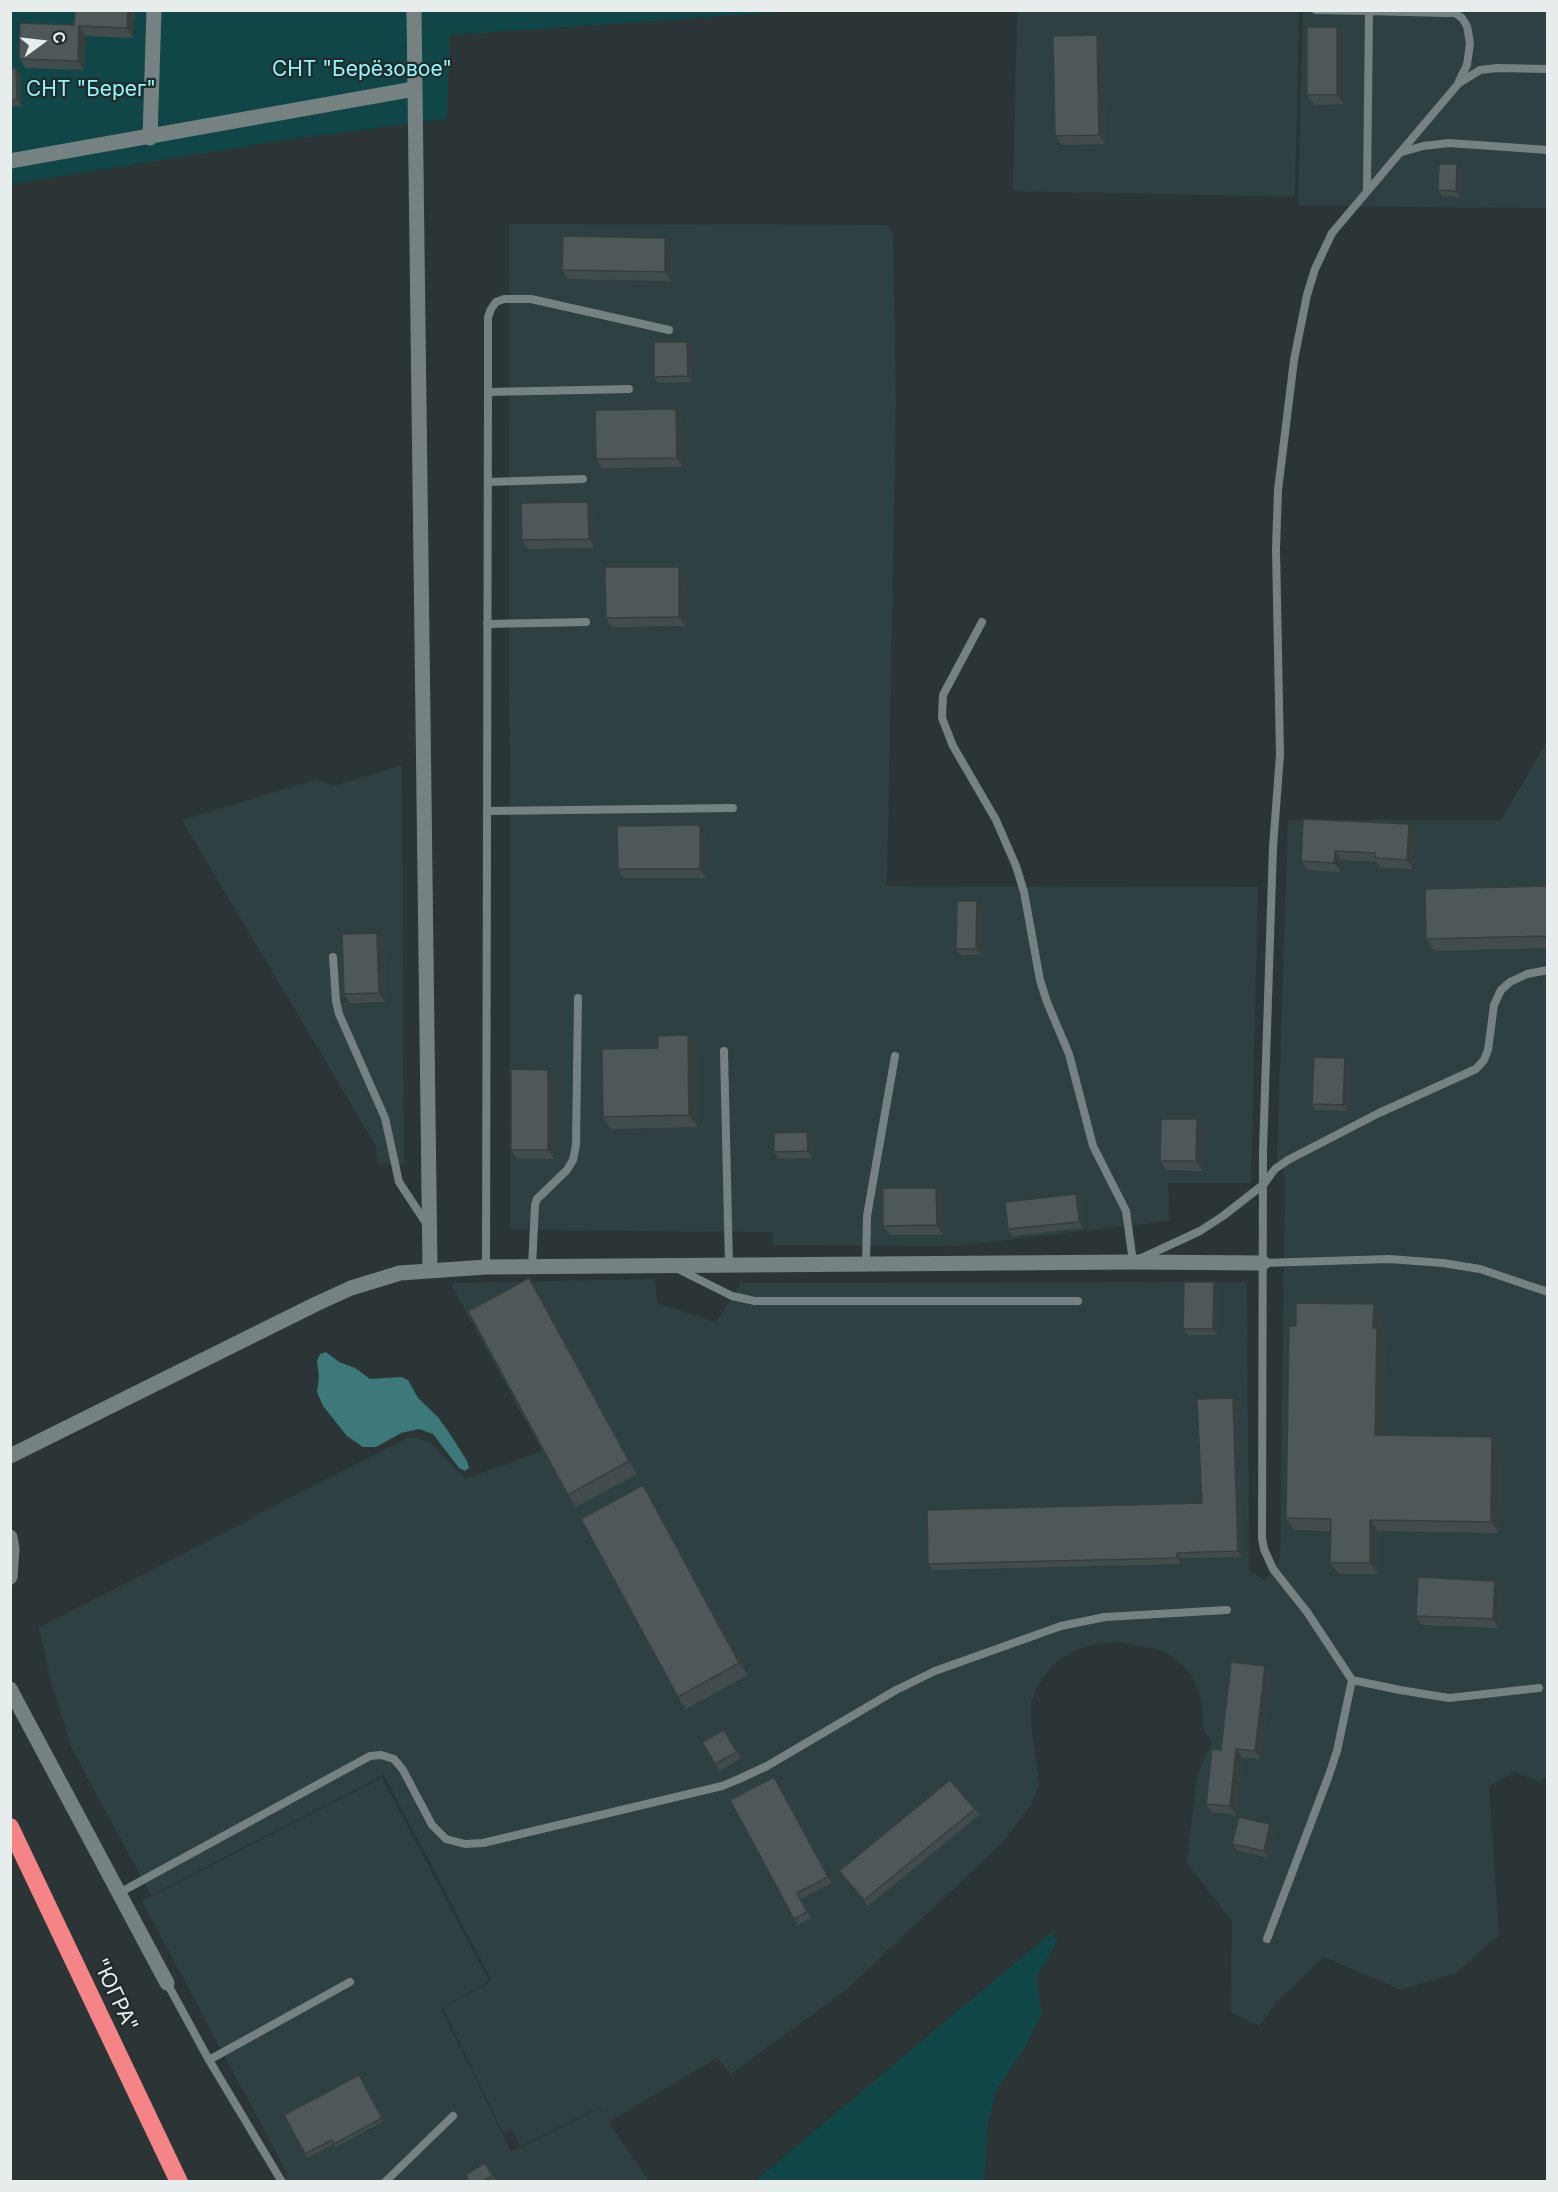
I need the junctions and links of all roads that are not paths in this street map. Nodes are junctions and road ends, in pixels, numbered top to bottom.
1 (154, 10) edge
2 (414, 10) edge
3 (1316, 10) edge
4 (1369, 11) edge
5 (1548, 69) edge
6 (1459, 82) junction
7 (414, 89) junction
8 (150, 138) junction
9 (1548, 150) edge
10 (1401, 153) junction
11 (10, 161) edge
12 (1367, 190) junction
13 (669, 330) dead end
14 (629, 389) dead end
15 (488, 392) junction
16 (583, 479) dead end
17 (488, 482) junction
18 (586, 622) dead end
19 (982, 622) dead end
20 (487, 624) junction
21 (733, 808) dead end
22 (487, 811) junction
23 (333, 957) dead end
24 (1548, 970) edge
25 (578, 998) dead end
26 (724, 1051) dead end
27 (895, 1056) dead end
28 (1264, 1184) junction
29 (430, 1230) junction
30 (1133, 1262) junction
31 (1263, 1263) junction
32 (866, 1265) junction
33 (672, 1266) junction
34 (729, 1266) junction
35 (486, 1267) junction
36 (532, 1267) junction
37 (430, 1270) junction
38 (1548, 1292) edge
39 (1078, 1300) dead end
40 (10, 1456) edge
41 (10, 1537) edge
42 (10, 1577) edge
43 (1227, 1610) dead end
44 (1352, 1680) junction
45 (1539, 1688) dead end
46 (10, 1689) edge
47 (10, 1827) edge
48 (119, 1893) junction
49 (1267, 1939) dead end
50 (350, 1982) dead end
51 (167, 1983) joint
52 (209, 2060) junction
53 (453, 2115) dead end
54 (179, 2181) edge
55 (282, 2181) edge
56 (385, 2181) edge

1 - 8 street
2 - 7 street
3 - 4 lane
4 - 6 lane
4 - 12 lane
5 - 6 lane
6 - 10 lane
7 - 8 street
7 - 29 street
8 - 11 street
9 - 10 lane
10 - 12 lane
12 - 28 lane
13 - 15 lane
14 - 15 lane
15 - 17 lane
16 - 17 lane
17 - 20 lane
18 - 20 lane
19 - 30 lane
20 - 22 lane
21 - 22 lane
22 - 35 lane
23 - 29 lane
24 - 28 lane
25 - 36 lane
26 - 34 lane
27 - 32 lane
28 - 30 lane
28 - 31 lane
29 - 37 street
30 - 31 street
30 - 32 street
31 - 38 lane
31 - 44 lane
32 - 34 street
33 - 34 street
33 - 36 street
33 - 39 lane
35 - 36 street
35 - 37 street
37 - 40 street
41 - 42 street
43 - 48 lane
44 - 45 lane
44 - 49 lane
46 - 48 street
47 - 54 highway, "ЮГРА"
48 - 51 street
50 - 52 lane
51 - 52 lane
52 - 55 lane
53 - 56 lane

